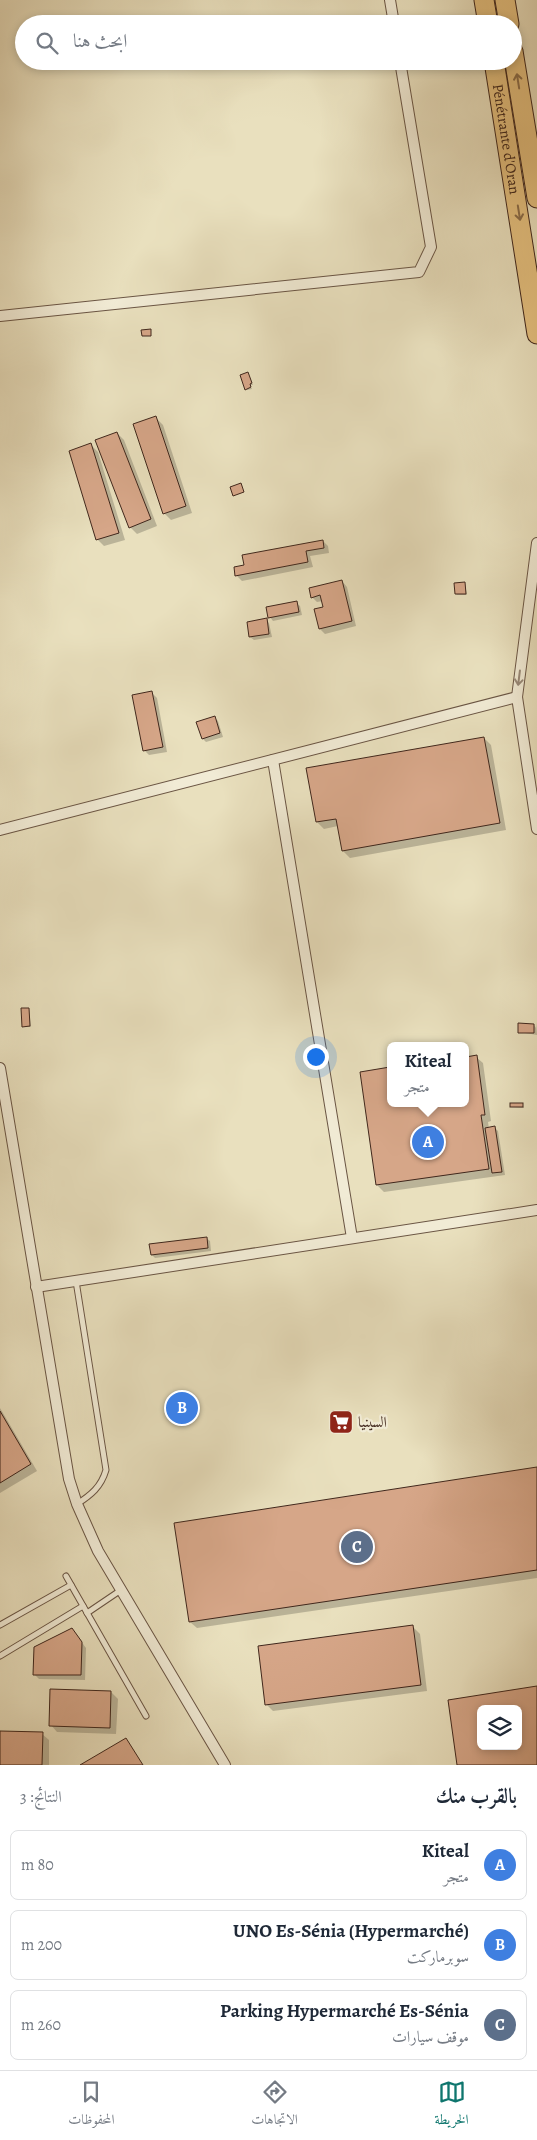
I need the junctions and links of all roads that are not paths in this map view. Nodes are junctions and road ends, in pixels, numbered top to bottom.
1 (390, 0) edge
2 (484, 0) edge
3 (505, 0) edge
4 (392, 15) edge
5 (486, 15) edge
6 (508, 15) edge
7 (402, 70) edge
8 (495, 70) edge
9 (516, 70) edge
10 (537, 198) edge
11 (0, 316) edge
12 (537, 334) edge
13 (537, 543) edge
14 (517, 697) junction
15 (274, 760) junction
16 (537, 829) edge
17 (0, 830) edge
18 (0, 1068) edge
19 (537, 1210) edge
20 (352, 1238) junction
21 (76, 1281) junction
22 (36, 1287) junction
23 (77, 1504) junction
24 (66, 1576) dead end
25 (71, 1585) junction
26 (121, 1590) junction
27 (82, 1606) junction
28 (87, 1613) junction
29 (0, 1625) edge
30 (0, 1656) edge
31 (146, 1716) dead end
32 (225, 1765) edge

1 - 4 street
2 - 5 highway
3 - 6 highway
7 - 11 street
8 -> 12 highway, Pénétrante d'Oran
10 -> 9 highway, Pénétrante d'Oran
13 -> 14 street
14 - 15 street
14 - 16 street
15 - 17 street
15 - 20 street
18 - 22 street
19 - 20 street
20 - 21 street
21 - 22 street
21 - 23 lane
22 - 23 street
23 - 26 street
24 - 25 lane
25 - 27 lane
25 - 29 lane
26 - 28 lane
26 - 32 street
27 - 28 lane
27 - 30 lane
28 - 31 lane

